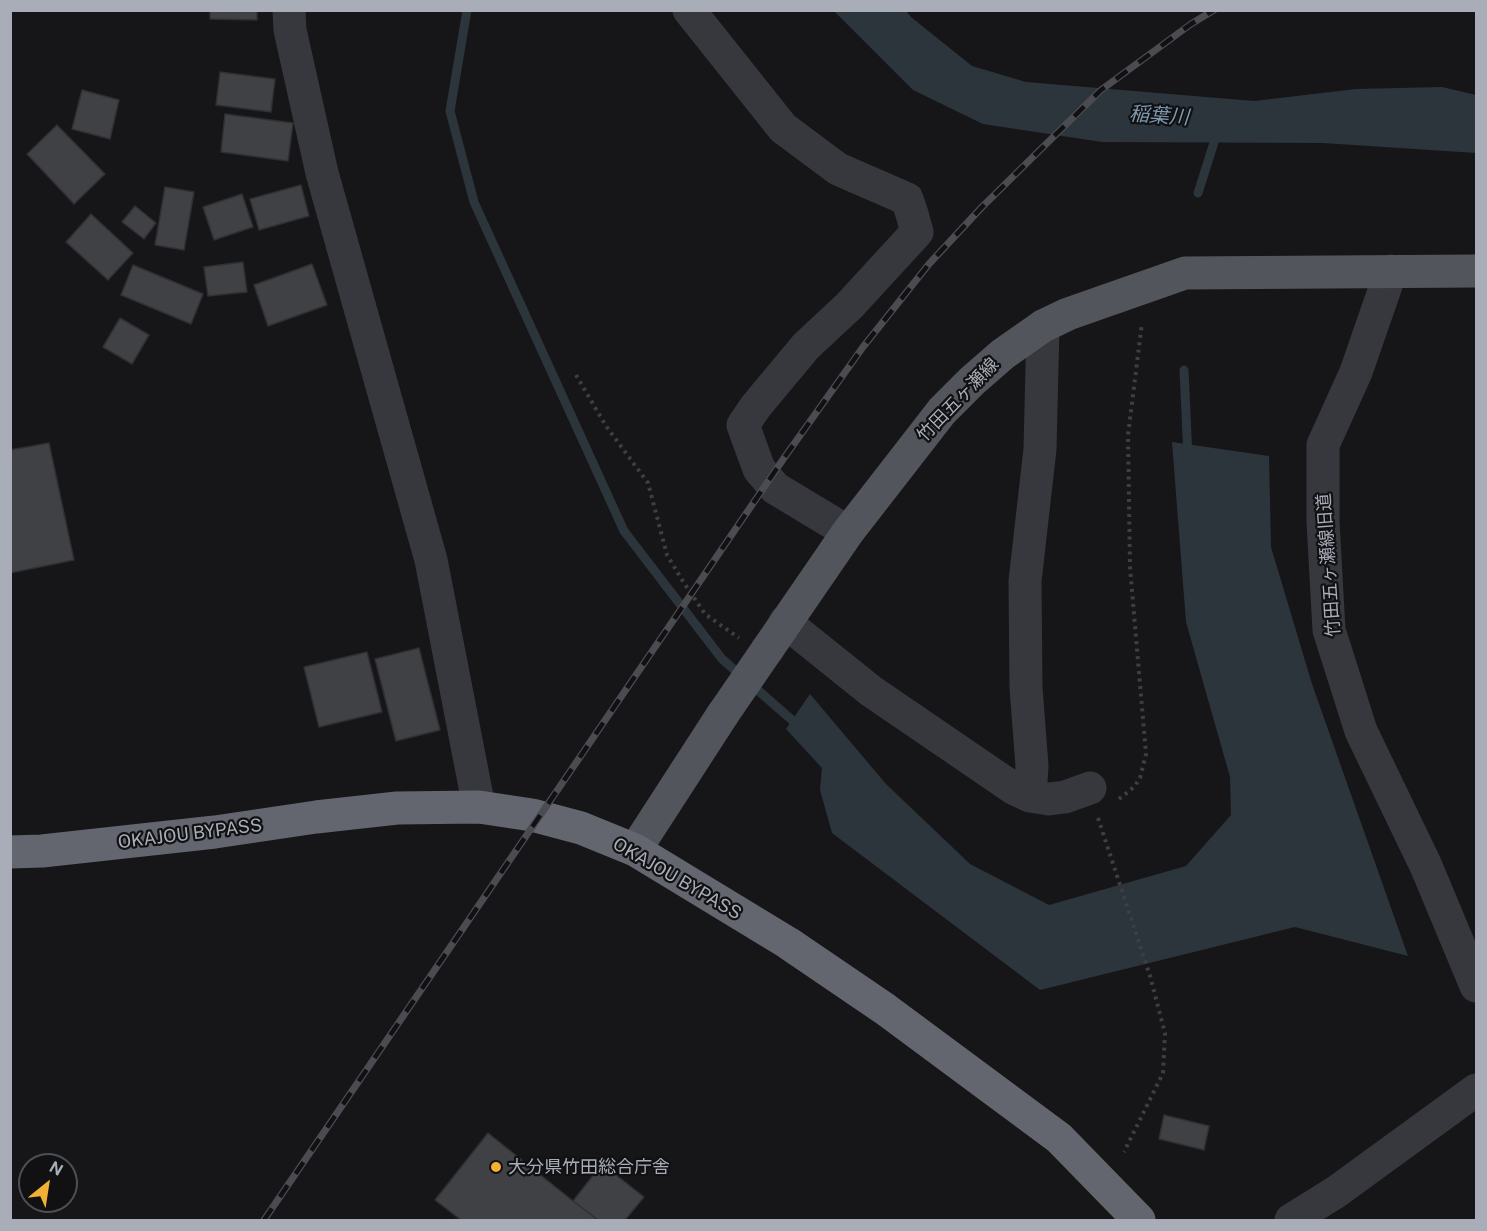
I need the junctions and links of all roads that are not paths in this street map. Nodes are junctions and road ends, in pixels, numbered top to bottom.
1 (289, 10) edge
2 (689, 10) edge
3 (1391, 271) junction
4 (1476, 271) edge
5 (1043, 326) junction
6 (848, 532) junction
7 (785, 622) junction
8 (1030, 796) junction
9 (1099, 801) road end
10 (479, 807) junction
11 (634, 850) junction
12 (10, 852) edge
13 (1476, 986) edge
14 (1476, 1090) edge
15 (1139, 1221) edge
16 (1291, 1221) edge

1 - 10 street
2 - 6 street
3 - 4 main road, 竹田五ヶ瀬線
3 - 5 main road, 竹田五ヶ瀬線
3 - 13 street, 竹田五ヶ瀬線旧道
5 - 6 main road, 竹田五ヶ瀬線
5 - 8 street
6 - 7 main road, 竹田五ヶ瀬線
7 - 8 street
7 - 11 main road, 竹田五ヶ瀬線, bridge
8 - 9 street
10 - 11 highway, OKAJOU BYPASS
10 - 12 highway, OKAJOU BYPASS
11 - 15 highway, OKAJOU BYPASS
14 - 16 street

